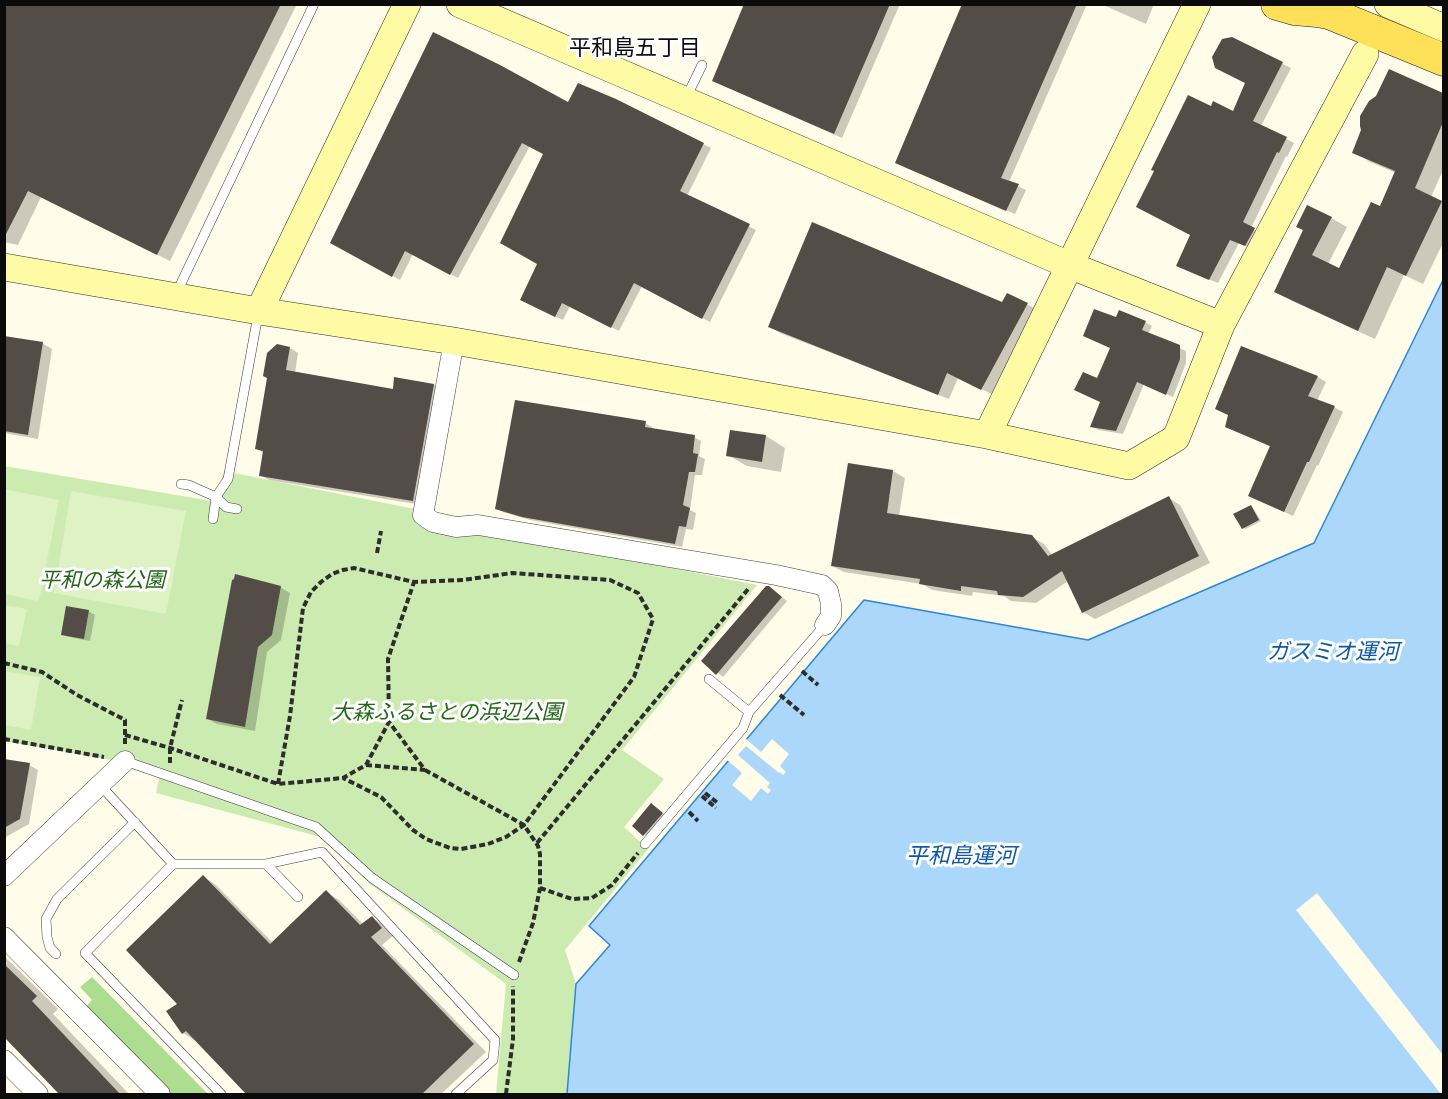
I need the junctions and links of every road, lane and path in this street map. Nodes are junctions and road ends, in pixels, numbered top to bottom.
1 (314, 4) edge
2 (407, 4) edge
3 (460, 4) edge
4 (1197, 4) edge
5 (1277, 4) edge
6 (1388, 4) edge
7 (1440, 26) edge
8 (1365, 54) dead end
9 (1443, 60) edge
10 (702, 65) dead end
11 (685, 101) junction
12 (1069, 265) junction
13 (4, 267) edge
14 (175, 296) junction
15 (259, 310) junction
16 (1221, 325) junction
17 (453, 341) junction
18 (987, 435) junction
19 (181, 484) dead end
20 (216, 497) junction
21 (237, 509) dead end
22 (213, 519) dead end
23 (381, 531) dead end
24 (377, 553) dead end
25 (761, 573) junction
26 (414, 582) junction
27 (825, 626) joint
28 (801, 636) dead end
29 (809, 643) junction
30 (792, 662) junction
31 (4, 663) edge
32 (709, 679) dead end
33 (818, 685) dead end
34 (771, 686) junction
35 (182, 700) dead end
36 (749, 712) junction
37 (804, 716) dead end
38 (389, 722) junction
39 (125, 735) junction
40 (4, 739) edge
41 (170, 748) junction
42 (125, 761) junction
43 (366, 765) junction
44 (425, 770) junction
45 (169, 776) junction
46 (343, 778) junction
47 (100, 784) junction
48 (278, 784) junction
49 (135, 822) junction
50 (524, 825) junction
51 (537, 843) junction
52 (645, 844) joint
53 (173, 864) junction
54 (266, 864) junction
55 (4, 876) edge
56 (540, 888) junction
57 (298, 897) dead end
58 (4, 937) edge
59 (56, 954) dead end
60 (514, 975) junction
61 (8, 1071) edge
62 (38, 1095) edge
63 (160, 1095) edge
64 (221, 1095) edge
65 (456, 1095) edge
66 (506, 1095) edge

1 - 14 lane
2 - 15 street
3 - 11 street
4 - 12 street
5 - 9 main road
6 - 7 street
8 - 16 street
10 - 11 lane
11 - 12 street
12 - 16 street
12 - 18 street
13 - 14 street
14 - 15 street
15 - 17 street
15 - 20 lane
16 - 18 street
17 - 18 street
17 - 25 street
19 - 20 lane
20 - 21 lane
20 - 22 lane
23 - 24 path
25 - 27 street
25 - 51 path
26 - 38 path
26 - 48 path
26 - 50 path
27 - 29 lane
28 - 29 lane
29 - 30 lane
30 - 33 path
30 - 34 lane
31 - 39 path
32 - 36 lane
34 - 36 lane
34 - 37 path
35 - 41 path
36 - 52 lane
38 - 43 path
38 - 44 path
39 - 41 path
39 - 42 path
40 - 42 path
41 - 45 path
41 - 48 path
42 - 45 lane
42 - 47 street
43 - 44 path
43 - 46 path
44 - 50 path
45 - 60 lane
46 - 48 path
46 - 50 path
47 - 49 lane
47 - 55 street
49 - 53 lane
49 - 59 lane
50 - 51 path
51 - 56 path
52 - 56 path
53 - 54 lane
53 - 64 lane
54 - 57 lane
54 - 65 lane
56 - 60 path
58 - 63 street
60 - 66 path
61 - 62 street

